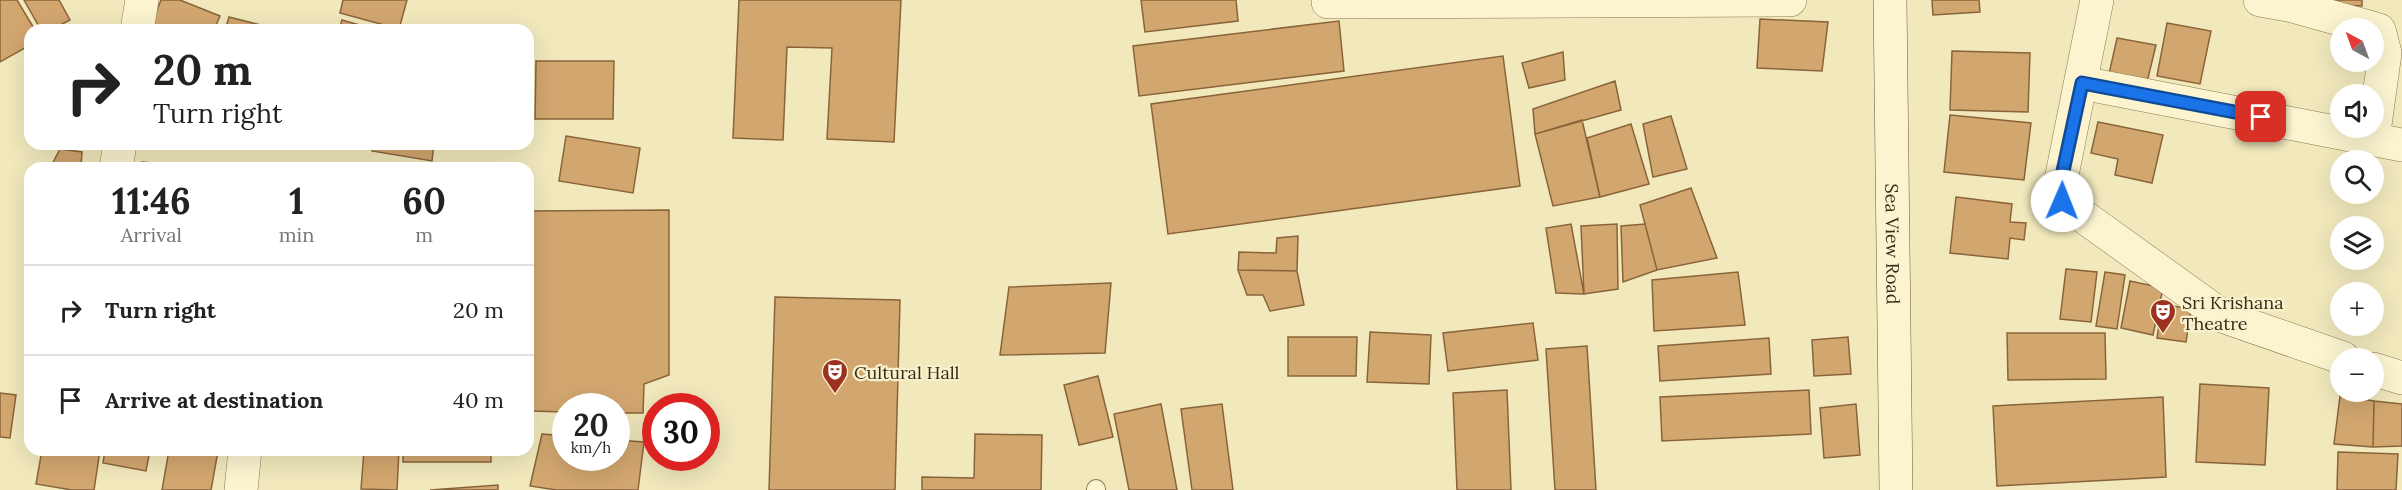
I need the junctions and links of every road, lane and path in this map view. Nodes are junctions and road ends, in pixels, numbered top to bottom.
1 (142, 0) edge
2 (1790, 0) edge
3 (1890, 0) edge
4 (2097, 0) edge
5 (2260, 0) edge
6 (1328, 2) dead end
7 (2334, 18) edge
8 (139, 24) edge
9 (2384, 49) edge
10 (2392, 73) edge
11 (2082, 83) junction
12 (2388, 142) edge
13 (2330, 353) edge
14 (2384, 372) edge
15 (2402, 378) edge
16 (244, 456) edge
17 (241, 490) edge
18 (1896, 490) edge

1 - 8 street
2 - 6 street
3 - 18 street, Sea View Road
4 - 11 street
5 - 7 street
9 - 10 street
10 - 12 street
11 - 12 street
11 - 13 street
14 - 15 street
16 - 17 street

